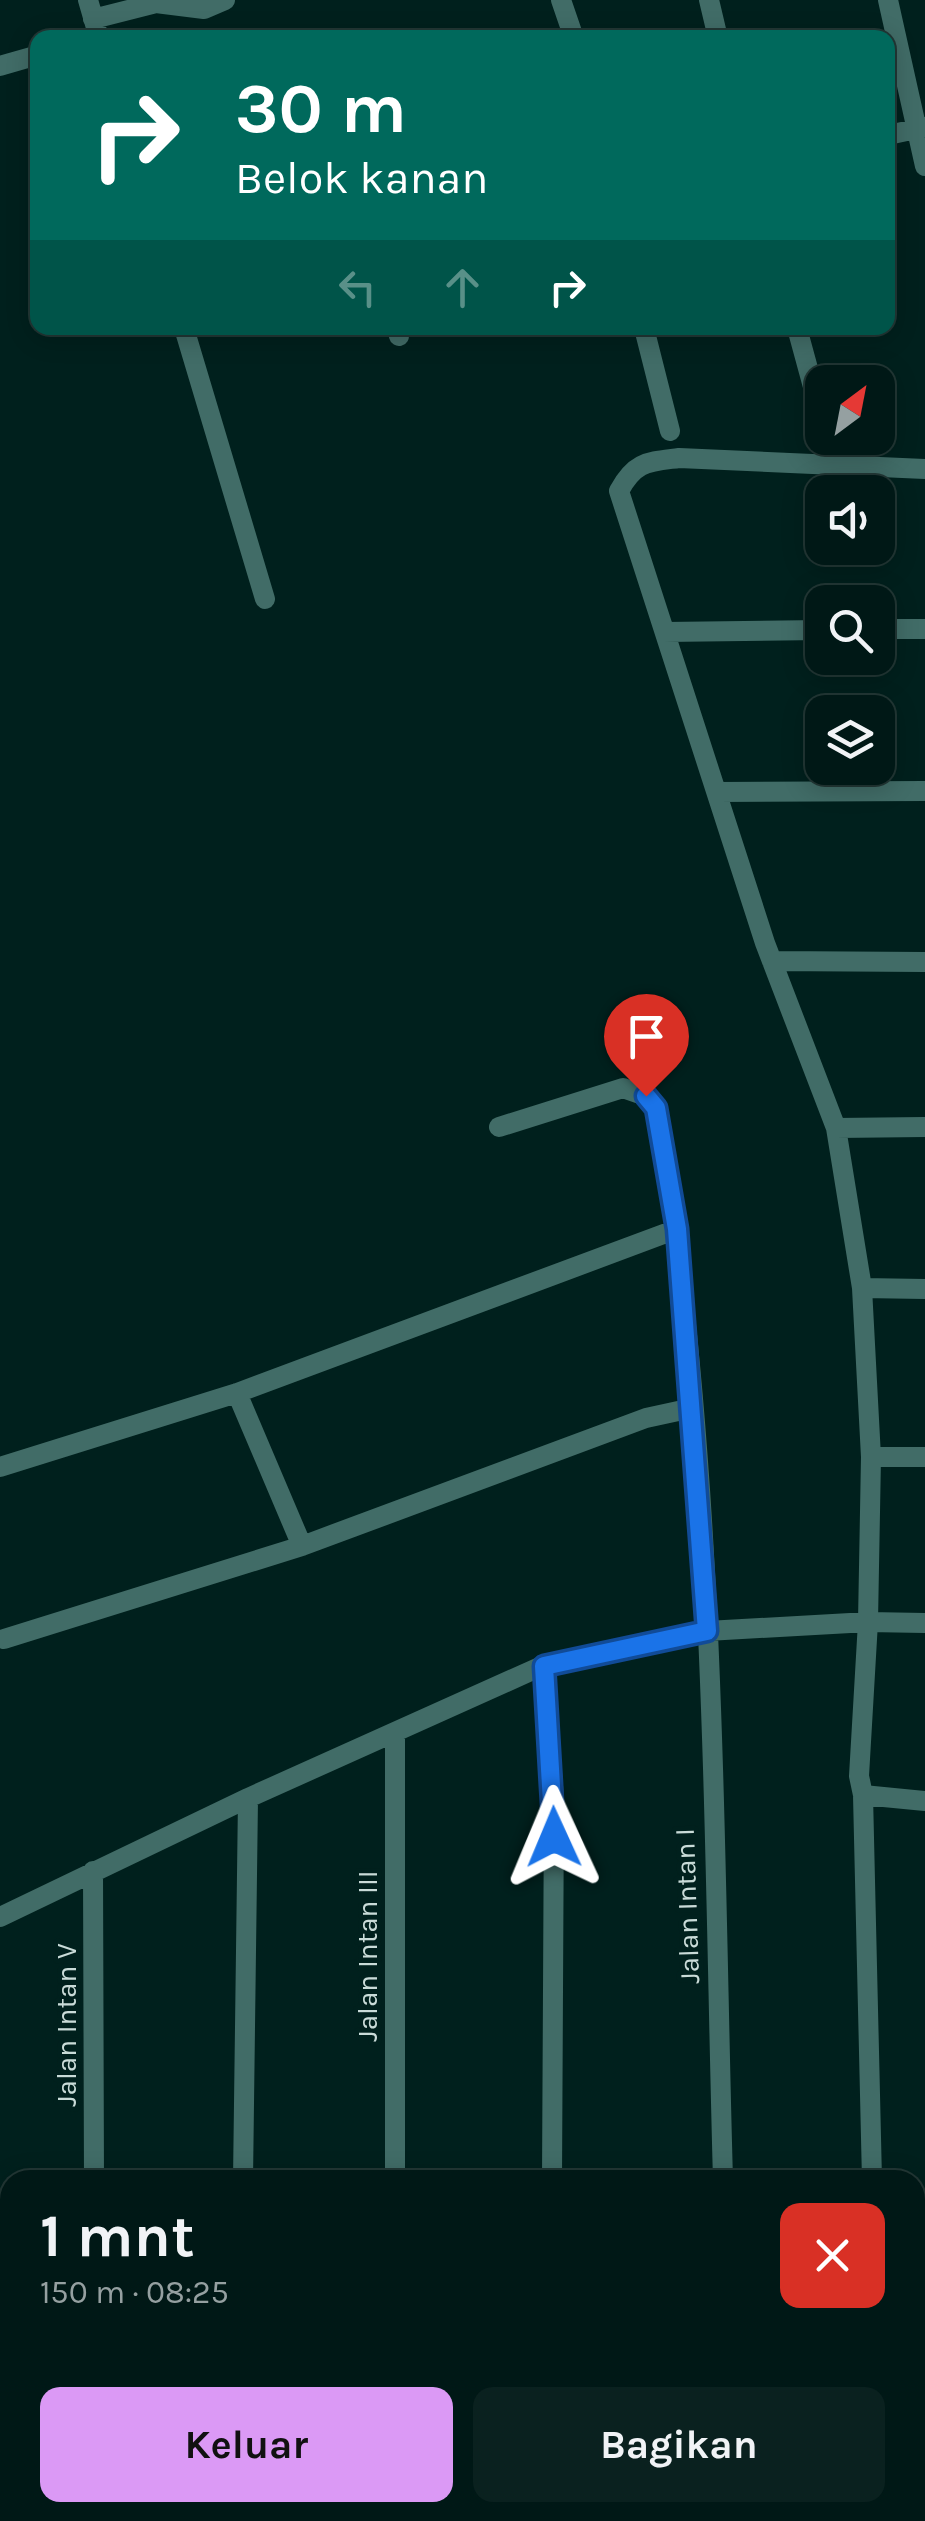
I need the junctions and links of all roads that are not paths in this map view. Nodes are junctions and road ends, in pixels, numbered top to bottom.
1 (225, 0) edge
2 (562, 0) edge
3 (708, 0) edge
4 (888, 0) edge
5 (95, 26) edge
6 (571, 30) edge
7 (716, 30) edge
8 (30, 57) edge
9 (0, 66) edge
10 (920, 128) edge
11 (895, 134) edge
12 (925, 166) edge
13 (186, 335) edge
14 (646, 335) edge
15 (799, 335) edge
16 (807, 365) edge
17 (670, 430) dead end
18 (832, 455) edge
19 (835, 465) junction
20 (925, 469) edge
21 (265, 599) dead end
22 (895, 629) edge
23 (925, 629) edge
24 (805, 630) edge
25 (665, 632) junction
26 (925, 791) edge
27 (717, 792) junction
28 (772, 961) junction
29 (925, 962) edge
30 (499, 1127) dead end
31 (925, 1127) edge
32 (836, 1128) junction
33 (677, 1229) junction
34 (862, 1288) junction
35 (925, 1289) edge
36 (237, 1393) junction
37 (692, 1408) junction
38 (870, 1457) junction
39 (925, 1457) edge
40 (0, 1467) edge
41 (302, 1546) junction
42 (868, 1622) junction
43 (925, 1623) edge
44 (707, 1631) junction
45 (4, 1639) dead end
46 (544, 1666) junction
47 (395, 1732) junction
48 (863, 1795) junction
49 (248, 1798) junction
50 (925, 1801) edge
51 (92, 1870) junction
52 (0, 1917) edge
53 (94, 2170) edge
54 (243, 2170) edge
55 (395, 2170) edge
56 (552, 2170) edge
57 (723, 2170) edge
58 (872, 2170) edge

1 - 5 street
2 - 6 street
3 - 7 street
4 - 10 street
8 - 9 street
10 - 11 street
10 - 12 street
13 - 21 street
14 - 17 street
15 - 16 street
18 - 19 street
19 - 20 street
19 - 25 street
22 - 23 street
24 - 25 street
25 - 27 street
26 - 27 street
27 - 28 street
28 - 29 street
28 - 32 street
30 - 33 street, Jalan Intan I
31 - 32 street
32 - 34 street
33 - 36 street
33 - 37 street, Jalan Intan I
34 - 35 street
34 - 38 street
36 - 40 street
36 - 41 street
37 - 41 street
37 - 44 street, Jalan Intan I
38 - 39 street
38 - 42 street
41 - 45 street
42 - 43 street
42 - 44 street
42 - 48 street
44 - 46 street
44 - 57 street, Jalan Intan I
46 - 47 street
46 - 56 street
47 - 49 street
47 - 55 street, Jalan Intan III
48 - 50 street
48 - 58 street
49 - 51 street
49 - 54 street
51 - 52 street
51 - 53 street, Jalan Intan V

